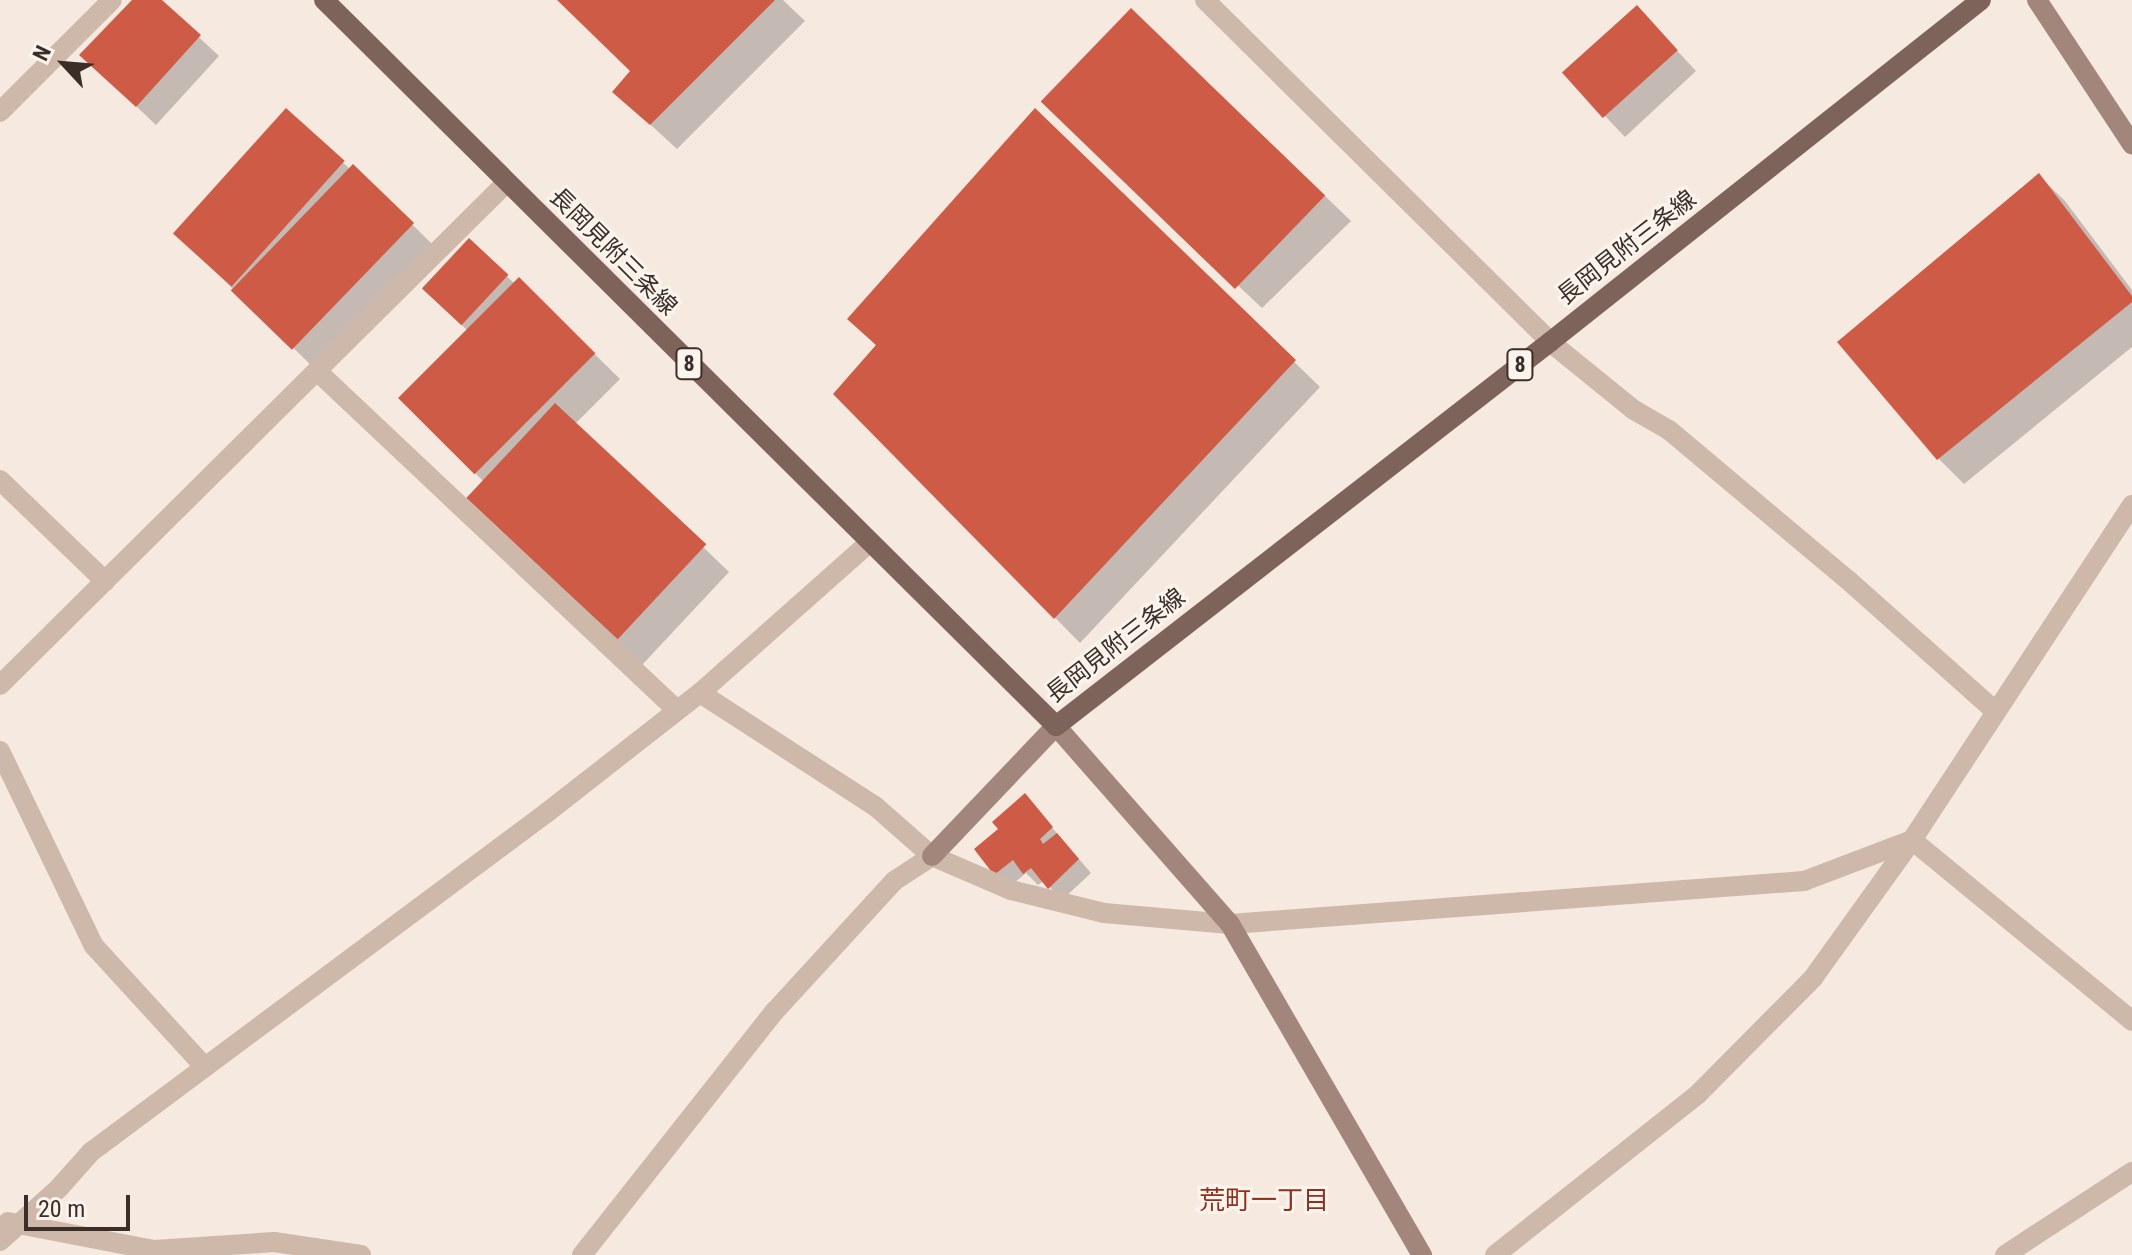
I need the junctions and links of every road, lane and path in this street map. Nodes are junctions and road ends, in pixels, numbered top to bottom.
1 (112, 0) edge
2 (324, 0) edge
3 (1205, 0) edge
4 (1981, 0) edge
5 (2037, 0) edge
6 (0, 112) edge
7 (2132, 144) edge
8 (506, 183) junction
9 (1550, 342) junction
10 (317, 371) junction
11 (0, 480) edge
12 (2132, 505) edge
13 (870, 542) junction
14 (105, 581) junction
15 (0, 685) edge
16 (700, 693) junction
17 (676, 709) junction
18 (1995, 711) junction
19 (1056, 726) junction
20 (0, 751) edge
21 (1912, 840) junction
22 (932, 856) junction
23 (1230, 924) junction
24 (2132, 1021) edge
25 (205, 1067) junction
26 (2132, 1172) edge
27 (8, 1222) edge
28 (0, 1241) edge
29 (361, 1255) edge
30 (582, 1255) edge
31 (1422, 1255) edge
32 (1495, 1255) edge
33 (2005, 1255) edge

1 - 6 street
2 - 8 main road, 長岡見附三条線 / 8
3 - 9 street
4 - 9 main road, 長岡見附三条線 / 8
5 - 7 street
8 - 10 street
8 - 13 main road, 長岡見附三条線 / 8
9 - 18 street
9 - 19 main road, 長岡見附三条線 / 8
10 - 14 street
10 - 17 street
11 - 14 street
12 - 18 street
13 - 16 street
13 - 19 main road, 長岡見附三条線 / 8
14 - 15 street
16 - 17 street
16 - 22 street
17 - 25 street
18 - 21 street
19 - 22 street
19 - 23 street
20 - 25 street
21 - 23 street
21 - 24 street
21 - 32 street
22 - 23 street
22 - 30 street
23 - 31 street
25 - 27 street
26 - 33 street
27 - 28 street
27 - 29 street

